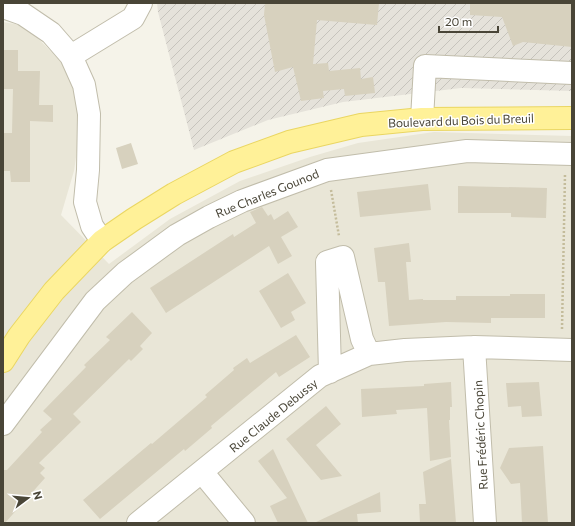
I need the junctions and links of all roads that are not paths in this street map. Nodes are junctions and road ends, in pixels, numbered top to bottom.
1 (141, 3) edge
2 (3, 7) edge
3 (71, 56) junction
4 (572, 73) edge
5 (572, 118) edge
6 (422, 119) junction
7 (569, 154) edge
8 (102, 241) junction
9 (474, 348) junction
10 (567, 350) edge
11 (369, 354) junction
12 (3, 361) edge
13 (330, 372) junction
14 (3, 424) edge
15 (202, 472) junction
16 (138, 523) edge
17 (244, 523) edge
18 (485, 523) edge

1 - 3 street
2 - 3 street
3 - 8 street
4 - 6 street
5 - 6 main road, Boulevard du Bois du Breuil
6 - 8 main road, Boulevard du Bois du Breuil
7 - 14 street, Rue Charles Gounod
8 - 12 main road, Boulevard du Bois du Breuil
9 - 10 street, Rue Claude Debussy
9 - 11 street, Rue Claude Debussy
9 - 18 street, Rue Frédéric Chopin
11 - 13 street, Rue Claude Debussy
11 - 13 street
13 - 15 street, Rue Claude Debussy
15 - 16 street, Rue Claude Debussy
15 - 17 street

